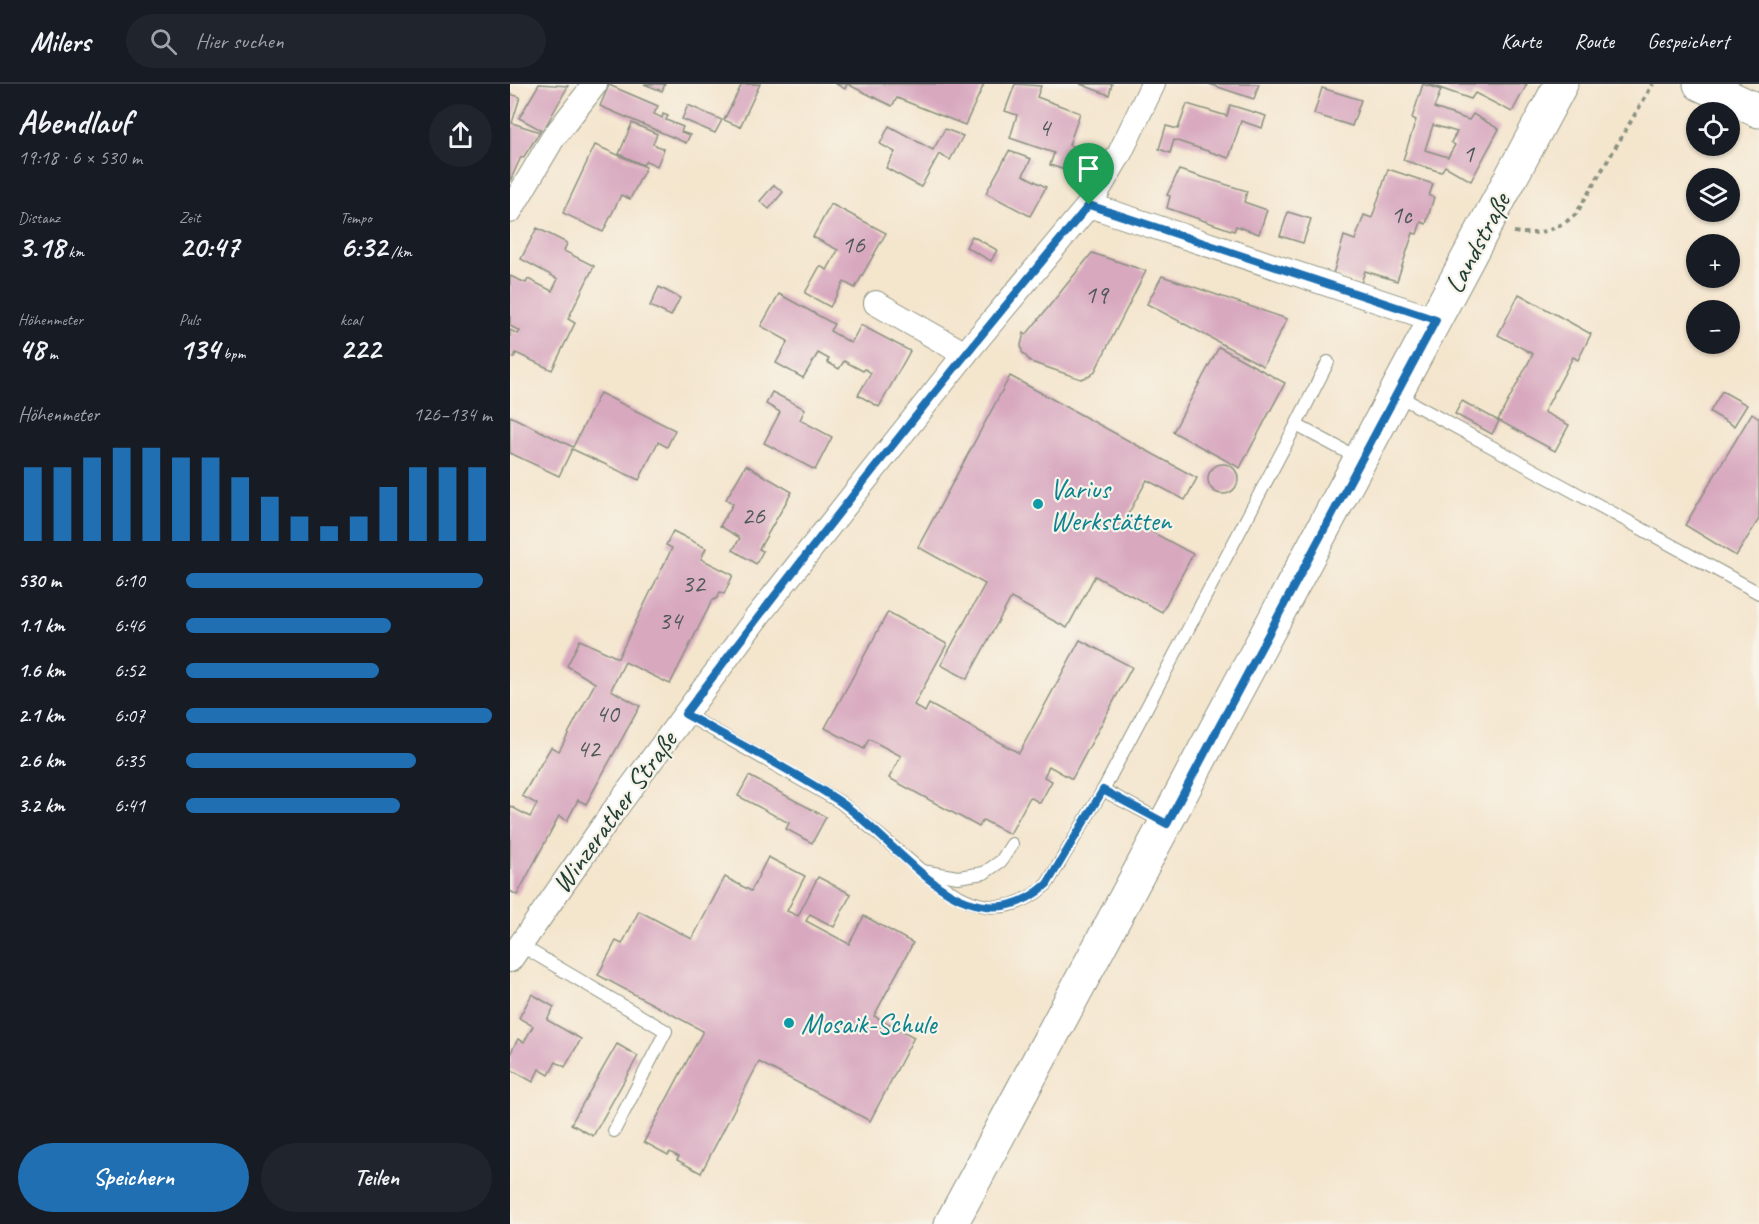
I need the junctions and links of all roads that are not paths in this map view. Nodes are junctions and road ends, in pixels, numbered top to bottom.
1 (596, 84) edge
2 (1153, 84) edge
3 (1561, 84) edge
4 (1700, 84) edge
5 (1759, 111) edge
6 (1089, 205) junction
7 (510, 211) edge
8 (876, 303) dead end
9 (1436, 320) junction
10 (965, 354) junction
11 (1328, 362) dead end
12 (1396, 394) junction
13 (1296, 425) junction
14 (1361, 459) junction
15 (1759, 593) edge
16 (685, 714) junction
17 (1103, 790) junction
18 (1161, 835) junction
19 (1012, 844) dead end
20 (922, 871) junction
21 (515, 952) edge
22 (614, 1131) dead end
23 (951, 1224) edge

1 - 7 street
2 - 6 street, Winzerather Straße
3 - 9 street, Landstraße
4 - 5 street
6 - 9 street
6 - 10 street, Winzerather Straße
8 - 10 street
9 - 12 street, Landstraße
10 - 16 street, Winzerather Straße
11 - 13 lane
12 - 14 street, Landstraße
12 - 15 lane
13 - 14 lane
13 - 17 lane
14 - 18 street, Landstraße
16 - 20 lane
16 - 21 street, Winzerather Straße
17 - 18 lane
17 - 20 lane
18 - 23 street, Landstraße
19 - 20 lane
21 - 22 lane

